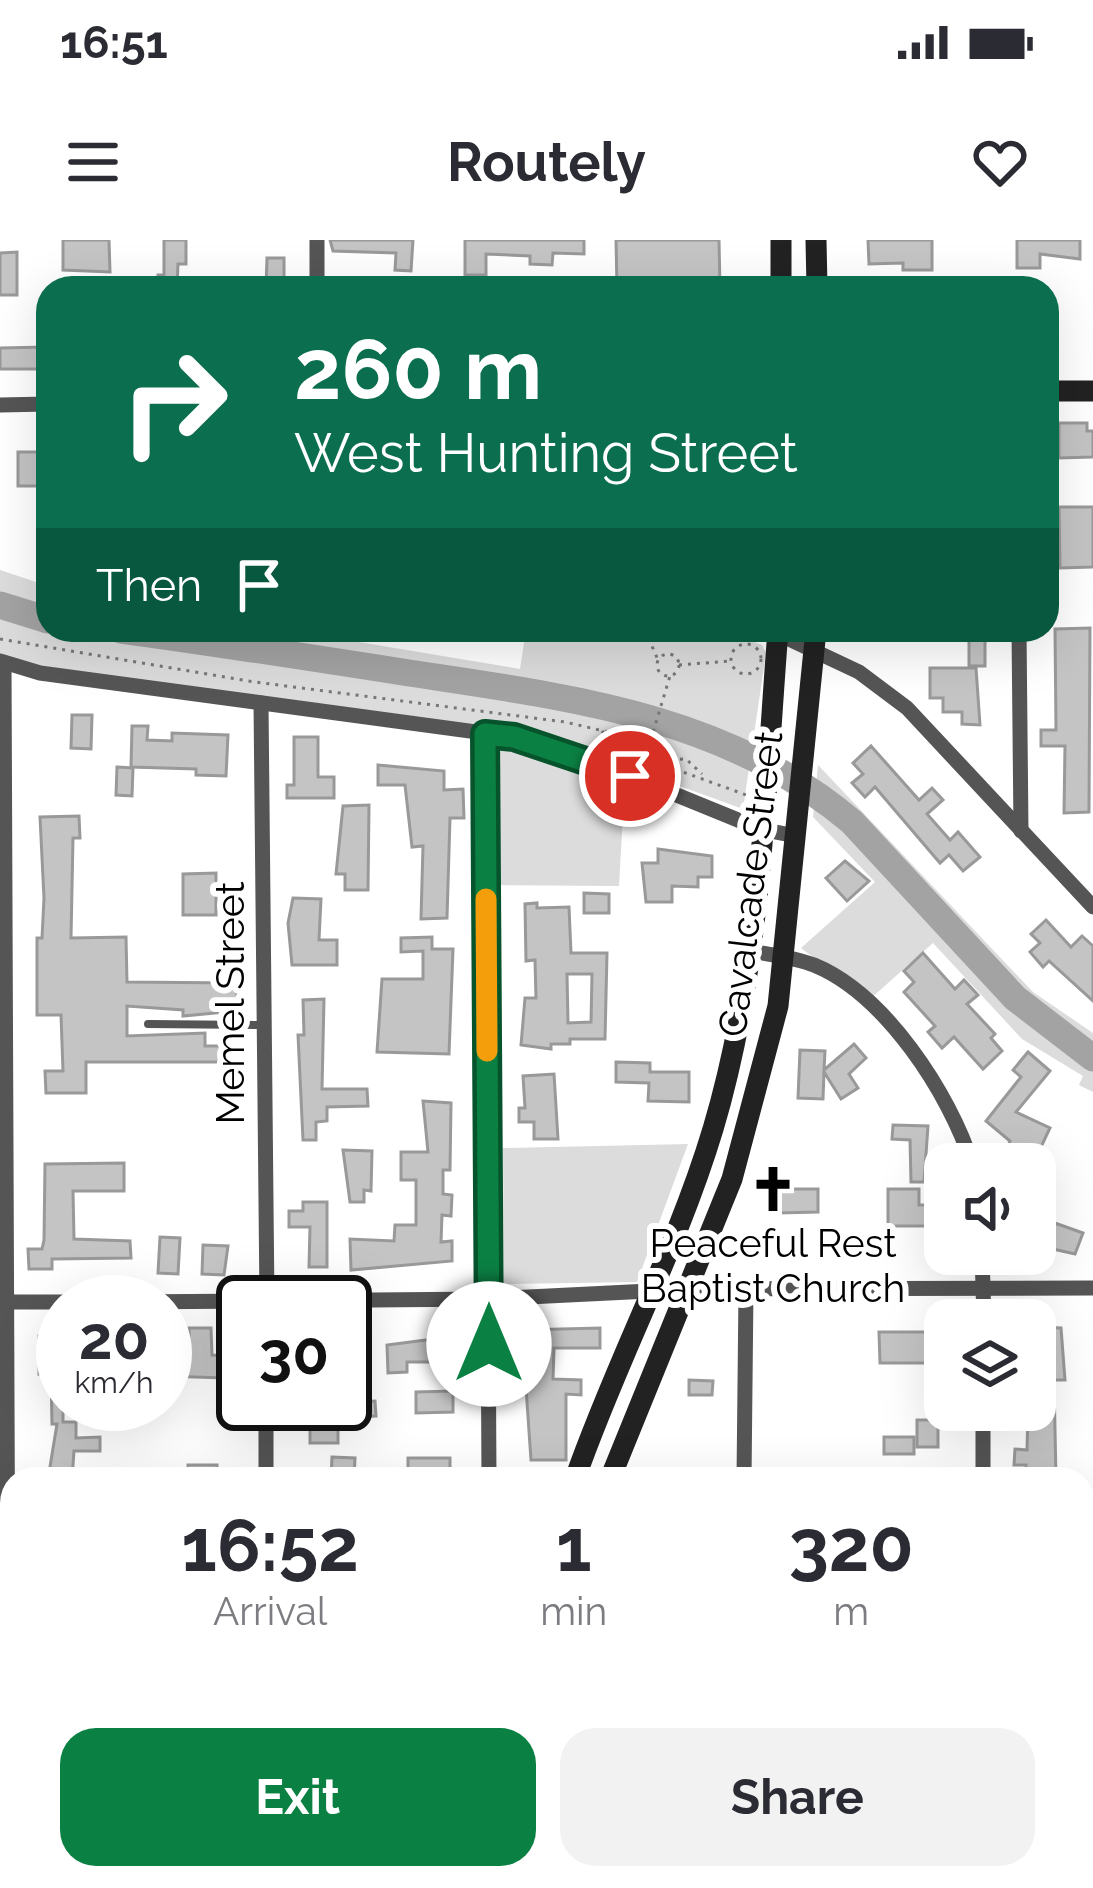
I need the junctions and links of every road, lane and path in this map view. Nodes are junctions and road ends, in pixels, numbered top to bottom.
1 (316, 240) edge
2 (781, 240) edge
3 (816, 240) edge
4 (316, 276) edge
5 (782, 276) edge
6 (817, 276) edge
7 (1059, 391) edge
8 (1093, 391) edge
9 (36, 404) edge
10 (0, 405) edge
11 (650, 642) edge
12 (774, 642) edge
13 (815, 642) edge
14 (818, 642) edge
15 (1019, 642) edge
16 (658, 660) junction
17 (731, 661) junction
18 (2, 662) edge
19 (679, 665) junction
20 (670, 676) junction
21 (261, 703) junction
22 (602, 731) dead end
23 (485, 734) junction
24 (647, 751) dead end
25 (703, 776) dead end
26 (760, 829) junction
27 (1021, 831) junction
28 (796, 836) junction
29 (1093, 907) edge
30 (751, 951) junction
31 (785, 957) junction
32 (148, 1024) dead end
33 (262, 1025) junction
34 (713, 1127) junction
35 (745, 1135) junction
36 (963, 1143) edge
37 (267, 1275) edge
38 (984, 1275) edge
39 (1093, 1288) edge
40 (689, 1289) junction
41 (746, 1289) junction
42 (985, 1289) junction
43 (651, 1292) junction
44 (489, 1299) junction
45 (985, 1299) edge
46 (372, 1301) edge
47 (3, 1302) edge
48 (36, 1302) edge
49 (266, 1431) edge
50 (983, 1431) edge
51 (4, 1467) edge
52 (266, 1467) edge
53 (489, 1467) edge
54 (580, 1467) edge
55 (615, 1467) edge
56 (744, 1467) edge
57 (982, 1467) edge

1 - 4 street
2 - 5 main road
3 - 6 main road
7 - 8 main road
9 - 10 street
11 - 16 path
12 - 26 main road, Cavalcade Street
13 - 28 main road, Cavalcade Street
14 - 27 street
15 - 27 street
16 - 19 path
16 - 20 path
17 - 17 path
17 - 19 path
18 - 21 street
18 - 47 street
19 - 20 path
20 - 24 path
21 - 23 street
21 - 33 street, Memel Street
22 - 25 path
23 - 26 street
23 - 44 street
26 - 28 street
26 - 30 main road, Cavalcade Street
27 - 29 street
28 - 31 main road, Cavalcade Street
30 - 31 street
30 - 34 main road, Cavalcade Street
31 - 35 main road, Cavalcade Street
31 - 36 street
32 - 33 lane
33 - 37 street, Memel Street
34 - 35 main road
34 - 43 main road, Cavalcade Street
35 - 40 main road, Cavalcade Street
38 - 42 street
39 - 42 street
40 - 41 street
40 - 43 street
40 - 55 main road, Cavalcade Street
41 - 42 street
41 - 56 street
42 - 45 street
43 - 44 street
43 - 54 main road, Cavalcade Street
44 - 46 street
44 - 53 street
47 - 48 street
47 - 51 street
49 - 52 street
50 - 57 street

